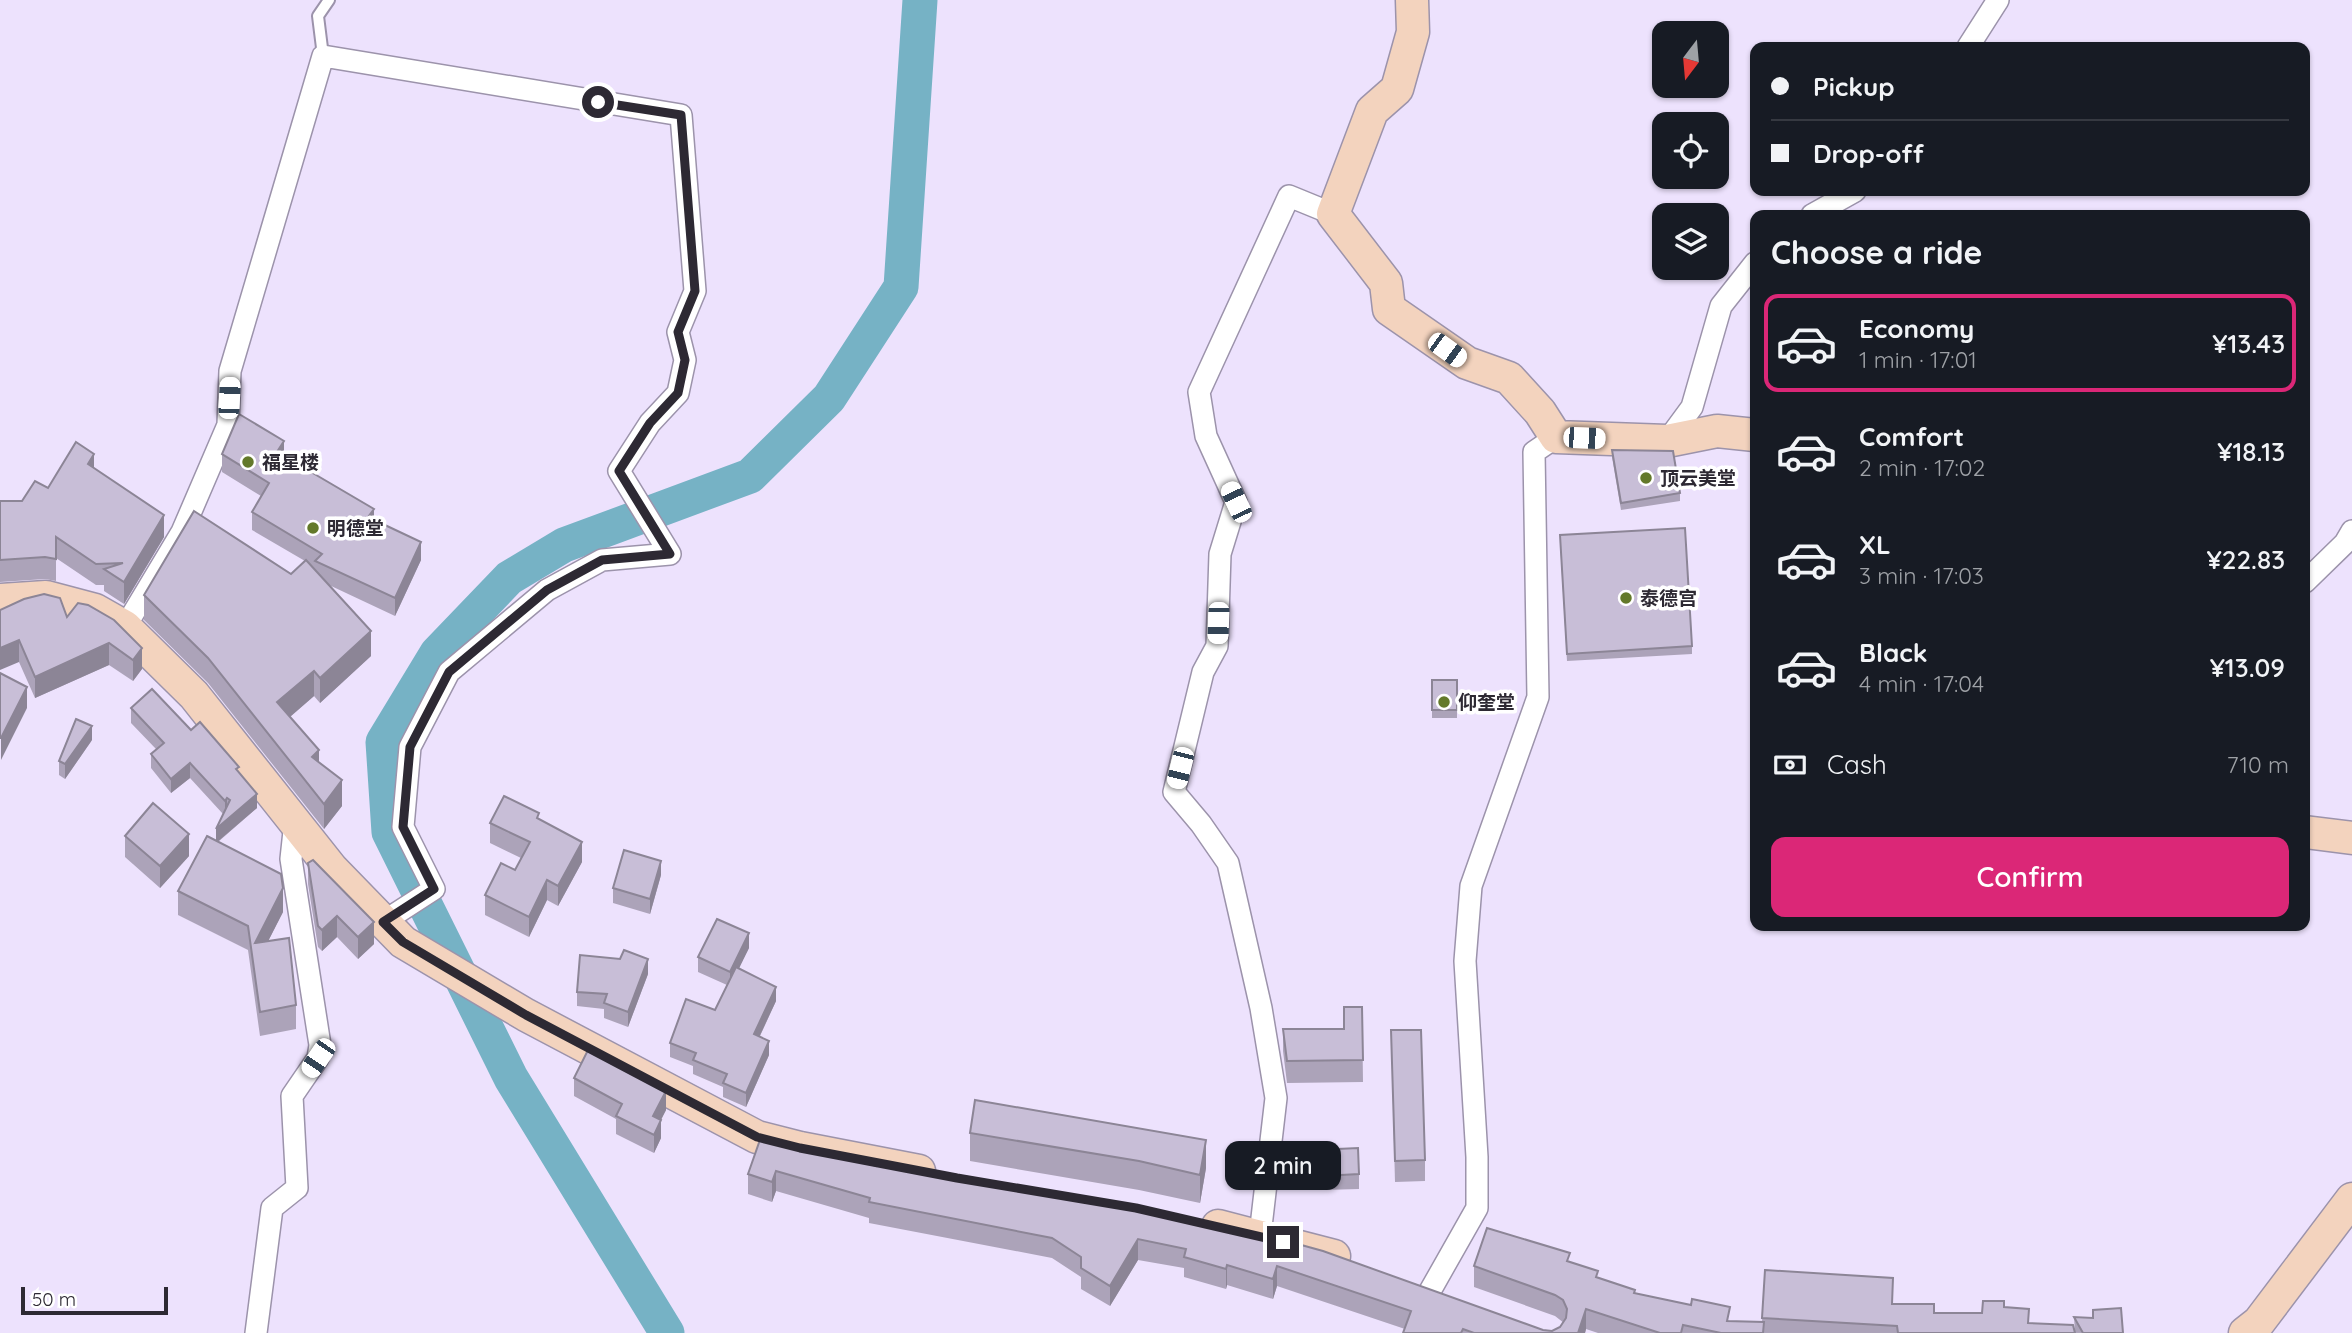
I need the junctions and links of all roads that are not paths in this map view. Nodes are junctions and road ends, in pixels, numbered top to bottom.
1 (329, 0) edge
2 (1412, 0) edge
3 (1998, 0) edge
4 (1971, 42) edge
5 (323, 56) junction
6 (1846, 196) edge
7 (1821, 210) edge
8 (1333, 214) junction
9 (1750, 269) edge
10 (1750, 435) edge
11 (1556, 437) junction
12 (1667, 441) junction
13 (2352, 531) edge
14 (2310, 577) edge
15 (0, 600) edge
16 (125, 627) junction
17 (295, 822) junction
18 (2310, 833) edge
19 (2352, 838) edge
20 (394, 925) junction
21 (944, 1176) edge
22 (2352, 1199) edge
23 (1186, 1219) edge
24 (1260, 1235) junction
25 (1367, 1268) edge
26 (1429, 1291) edge
27 (256, 1333) edge
28 (2245, 1333) edge

1 - 5 lane
2 - 8 street
3 - 4 street
5 - 16 street
5 - 20 street
6 - 7 street
8 - 11 street
8 - 24 street
9 - 12 street
10 - 12 street
11 - 12 street
11 - 26 street
13 - 14 street
15 - 16 street
16 - 17 street
17 - 20 street
17 - 27 street
18 - 19 street
20 - 21 street
22 - 28 street
23 - 24 street
24 - 25 street

